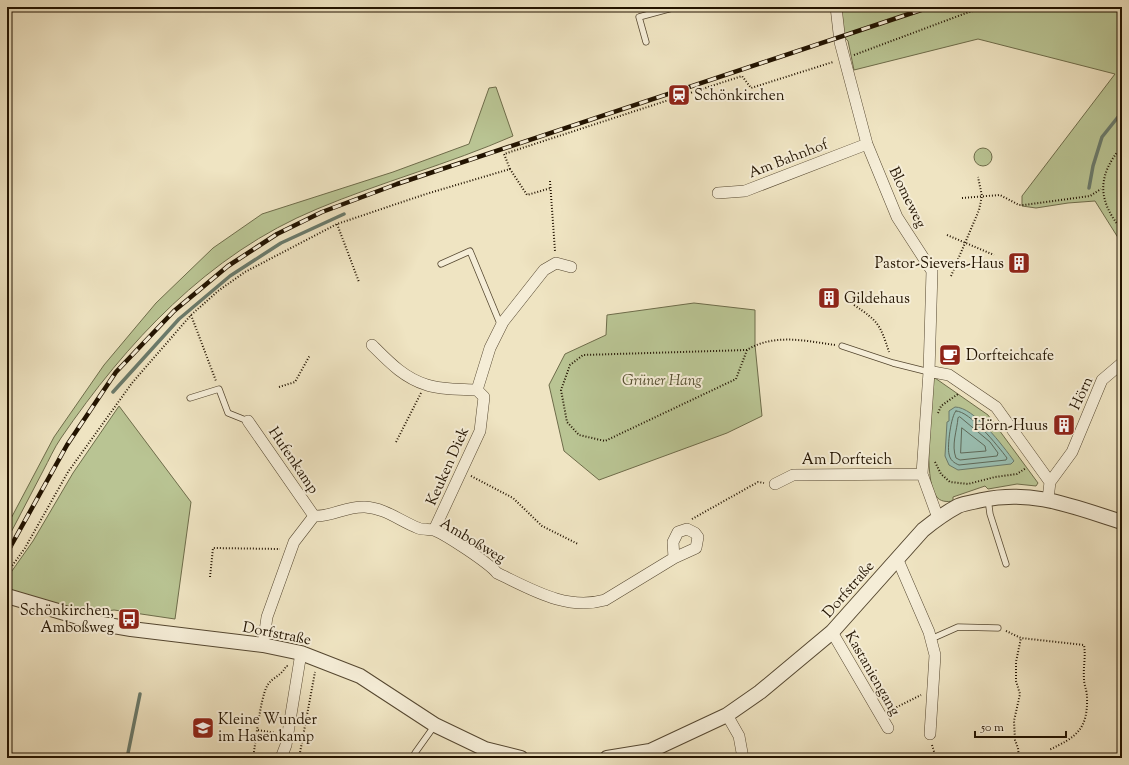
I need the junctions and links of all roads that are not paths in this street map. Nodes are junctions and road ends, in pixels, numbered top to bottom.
1 (676, 7) edge
2 (836, 7) edge
3 (646, 42) dead end
4 (867, 144) junction
5 (718, 193) dead end
6 (441, 264) dead end
7 (570, 266) dead end
8 (501, 327) junction
9 (372, 345) dead end
10 (842, 346) road end
11 (1122, 363) edge
12 (931, 372) junction
13 (477, 390) junction
14 (190, 398) dead end
15 (248, 421) joint
16 (922, 474) junction
17 (1050, 482) junction
18 (775, 484) dead end
19 (988, 499) junction
20 (1048, 499) junction
21 (314, 516) junction
22 (938, 518) junction
23 (1122, 522) edge
24 (434, 530) junction
25 (674, 558) junction
26 (897, 558) junction
27 (1006, 564) dead end
28 (7, 596) edge
29 (998, 628) road end
30 (832, 632) junction
31 (931, 639) junction
32 (263, 645) junction
33 (301, 653) junction
34 (727, 715) junction
35 (435, 725) junction
36 (888, 728) dead end
37 (930, 734) dead end
38 (415, 754) dead end
39 (281, 758) edge
40 (521, 758) edge
41 (607, 758) edge
42 (743, 758) edge

1 - 3 lane
2 - 4 street, Blomeweg
4 - 5 street, Am Bahnhof
4 - 12 street, Blomeweg
6 - 8 lane
7 - 8 street
8 - 13 street
9 - 13 street
10 - 12 lane
11 - 17 street, Hörn
12 - 16 street
12 - 17 street
13 - 24 street, Keuken Diek
14 - 15 lane
15 - 21 street, Hufenkamp
16 - 18 street, Am Dorfteich
16 - 22 street
17 - 20 street
19 - 20 street, Dorfstraße
19 - 22 street, Dorfstraße
19 - 27 lane
20 - 23 street, Dorfstraße
21 - 24 street, Amboßweg
21 - 32 street
22 - 26 street, Dorfstraße
24 - 25 street, Amboßweg
25 - 25 street, Amboßweg
26 - 30 street, Dorfstraße
26 - 31 street
28 - 32 street, Dorfstraße
29 - 31 lane
30 - 34 street, Dorfstraße
30 - 36 street, Kastaniengang
31 - 37 street
32 - 33 street, Dorfstraße
33 - 35 street, Dorfstraße
33 - 39 street
34 - 41 street, Dorfstraße
34 - 42 street
35 - 38 lane
35 - 40 street, Dorfstraße

